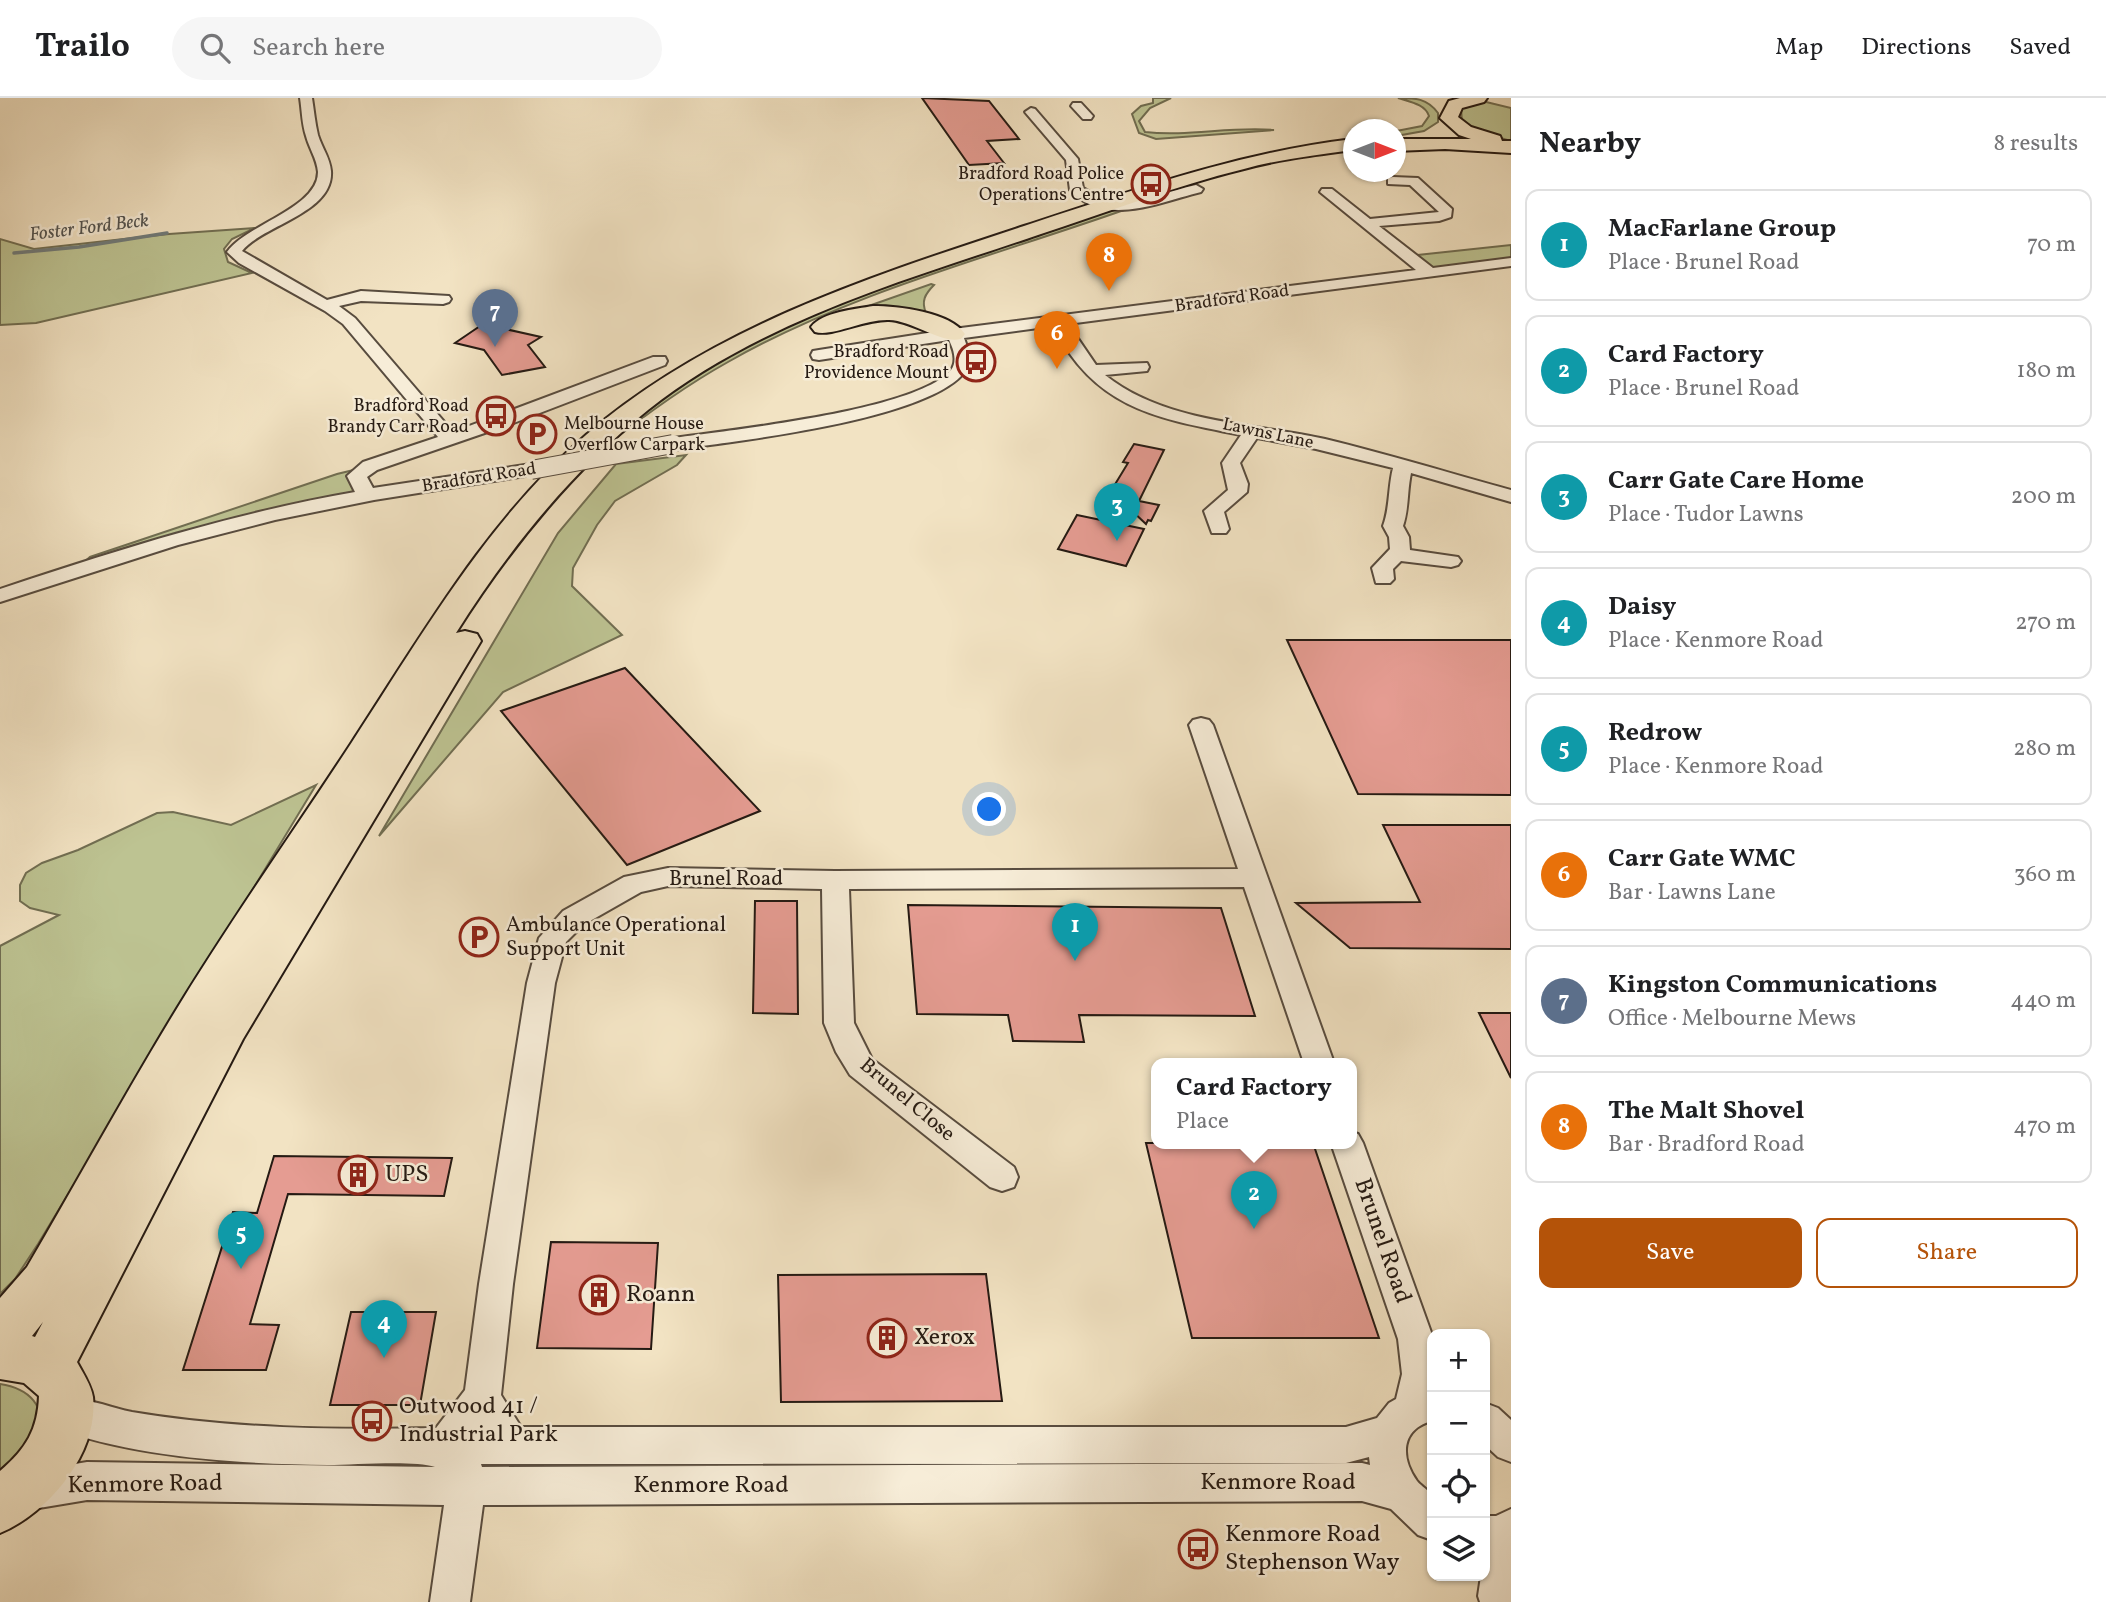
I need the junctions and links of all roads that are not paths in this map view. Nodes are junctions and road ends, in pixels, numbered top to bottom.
1 (306, 98) edge
2 (1471, 100) edge
3 (1435, 103) dead end
4 (1077, 106) dead end
5 (1031, 112) dead end
6 (1087, 116) dead end
7 (1449, 118) junction
8 (1406, 137) edge
9 (1406, 145) edge
10 (1511, 145) edge
11 (1343, 147) edge
12 (1343, 153) edge
13 (1406, 181) edge
14 (1196, 189) junction
15 (1327, 192) dead end
16 (1096, 201) junction
17 (1367, 223) junction
18 (1434, 253) dead end
19 (1001, 256) junction
20 (1408, 256) junction
21 (1511, 262) edge
22 (1430, 272) junction
23 (880, 281) junction
24 (949, 281) dead end
25 (443, 299) dead end
26 (931, 302) dead end
27 (325, 305) junction
28 (1059, 322) junction
29 (953, 334) junction
30 (1124, 354) dead end
31 (820, 355) dead end
32 (659, 361) joint
33 (1145, 369) joint
34 (1090, 371) junction
35 (660, 411) junction
36 (1252, 432) junction
37 (450, 439) junction
38 (1403, 467) junction
39 (531, 470) joint
40 (367, 496) junction
41 (1511, 496) edge
42 (1209, 516) dead end
43 (1397, 554) junction
44 (1451, 561) dead end
45 (1383, 579) dead end
46 (0, 596) edge
47 (1200, 725) dead end
48 (1254, 878) junction
49 (835, 880) junction
50 (1317, 1058) edge
51 (1349, 1149) edge
52 (1002, 1177) dead end
53 (0, 1335) edge
54 (1424, 1351) edge
55 (38, 1379) edge
56 (483, 1395) junction
57 (1411, 1415) edge
58 (511, 1444) junction
59 (436, 1445) junction
60 (466, 1486) junction
61 (1402, 1493) junction
62 (10, 1499) edge
63 (1429, 1518) edge
64 (1511, 1529) edge
65 (1490, 1536) edge
66 (1511, 1540) edge
67 (1494, 1590) edge
68 (450, 1602) edge

1 - 27 street
2 - 7 highway
3 - 7 highway
4 - 6 street
5 - 16 street
7 - 8 highway
7 - 10 highway
9 - 10 highway
11 - 16 highway
12 - 14 highway
13 - 17 street
14 - 16 street
14 - 19 highway
15 - 17 street
16 - 23 highway
17 - 20 street
18 - 20 street
19 - 24 highway
19 - 35 highway
20 - 22 street
21 - 22 street, Bradford Road
22 - 28 street, Bradford Road
23 - 32 highway
23 - 53 highway
25 - 27 street
26 - 29 highway
27 - 37 street
28 - 29 street, Bradford Road
28 - 34 street, Lawns Lane
29 - 31 street, Bradford Road
29 - 35 highway
29 - 39 street, Bradford Road, bridge
30 - 33 street
32 - 37 street
33 - 34 street
34 - 36 street, Lawns Lane
35 - 55 highway
36 - 38 street, Lawns Lane
36 - 42 street
37 - 40 street
38 - 41 street, Lawns Lane
38 - 43 street
39 - 40 street, Bradford Road
40 - 46 street, Bradford Road
43 - 44 street
43 - 45 street
47 - 48 street
48 - 49 street, Brunel Road
48 - 50 street
49 - 52 street, Brunel Close
49 - 56 street, Brunel Road
51 - 54 street, Brunel Road
54 - 57 street, Brunel Road
55 - 59 street, Kenmore Road
55 - 62 highway
56 - 58 street
56 - 59 street, Brunel Road
57 - 58 street, Kenmore Road
57 - 61 street, Kenmore Road
58 - 59 street, Kenmore Road
59 - 60 street
60 - 61 street, Kenmore Road
60 - 62 street, Kenmore Road
60 - 68 street
61 - 63 street, Kenmore Road
64 - 65 street
66 - 67 street

